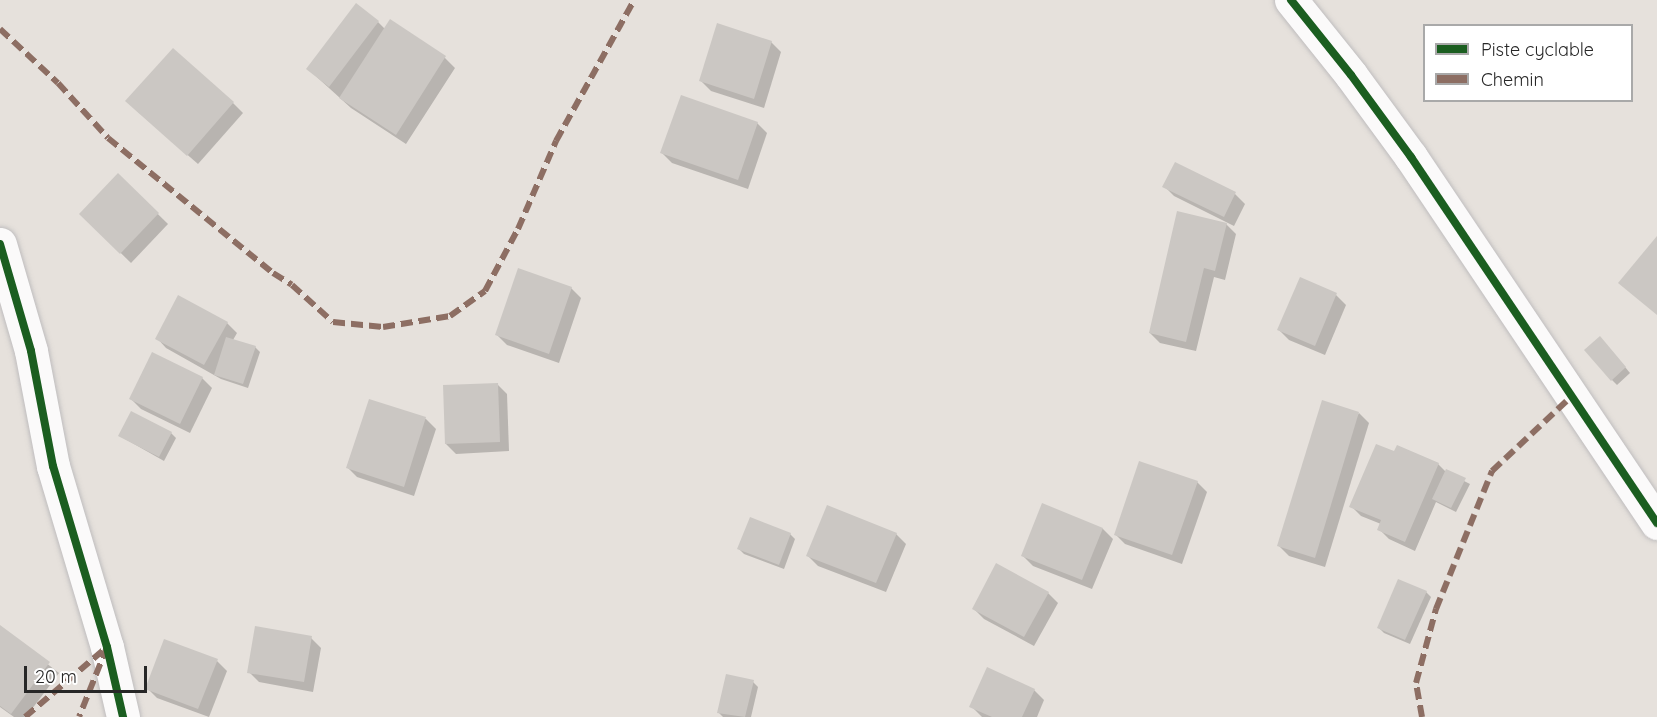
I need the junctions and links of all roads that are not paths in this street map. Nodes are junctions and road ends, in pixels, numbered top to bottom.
1 (1291, 0) edge
2 (0, 244) edge
3 (1657, 523) edge
4 (123, 717) edge

1 - 3 street
2 - 4 street

